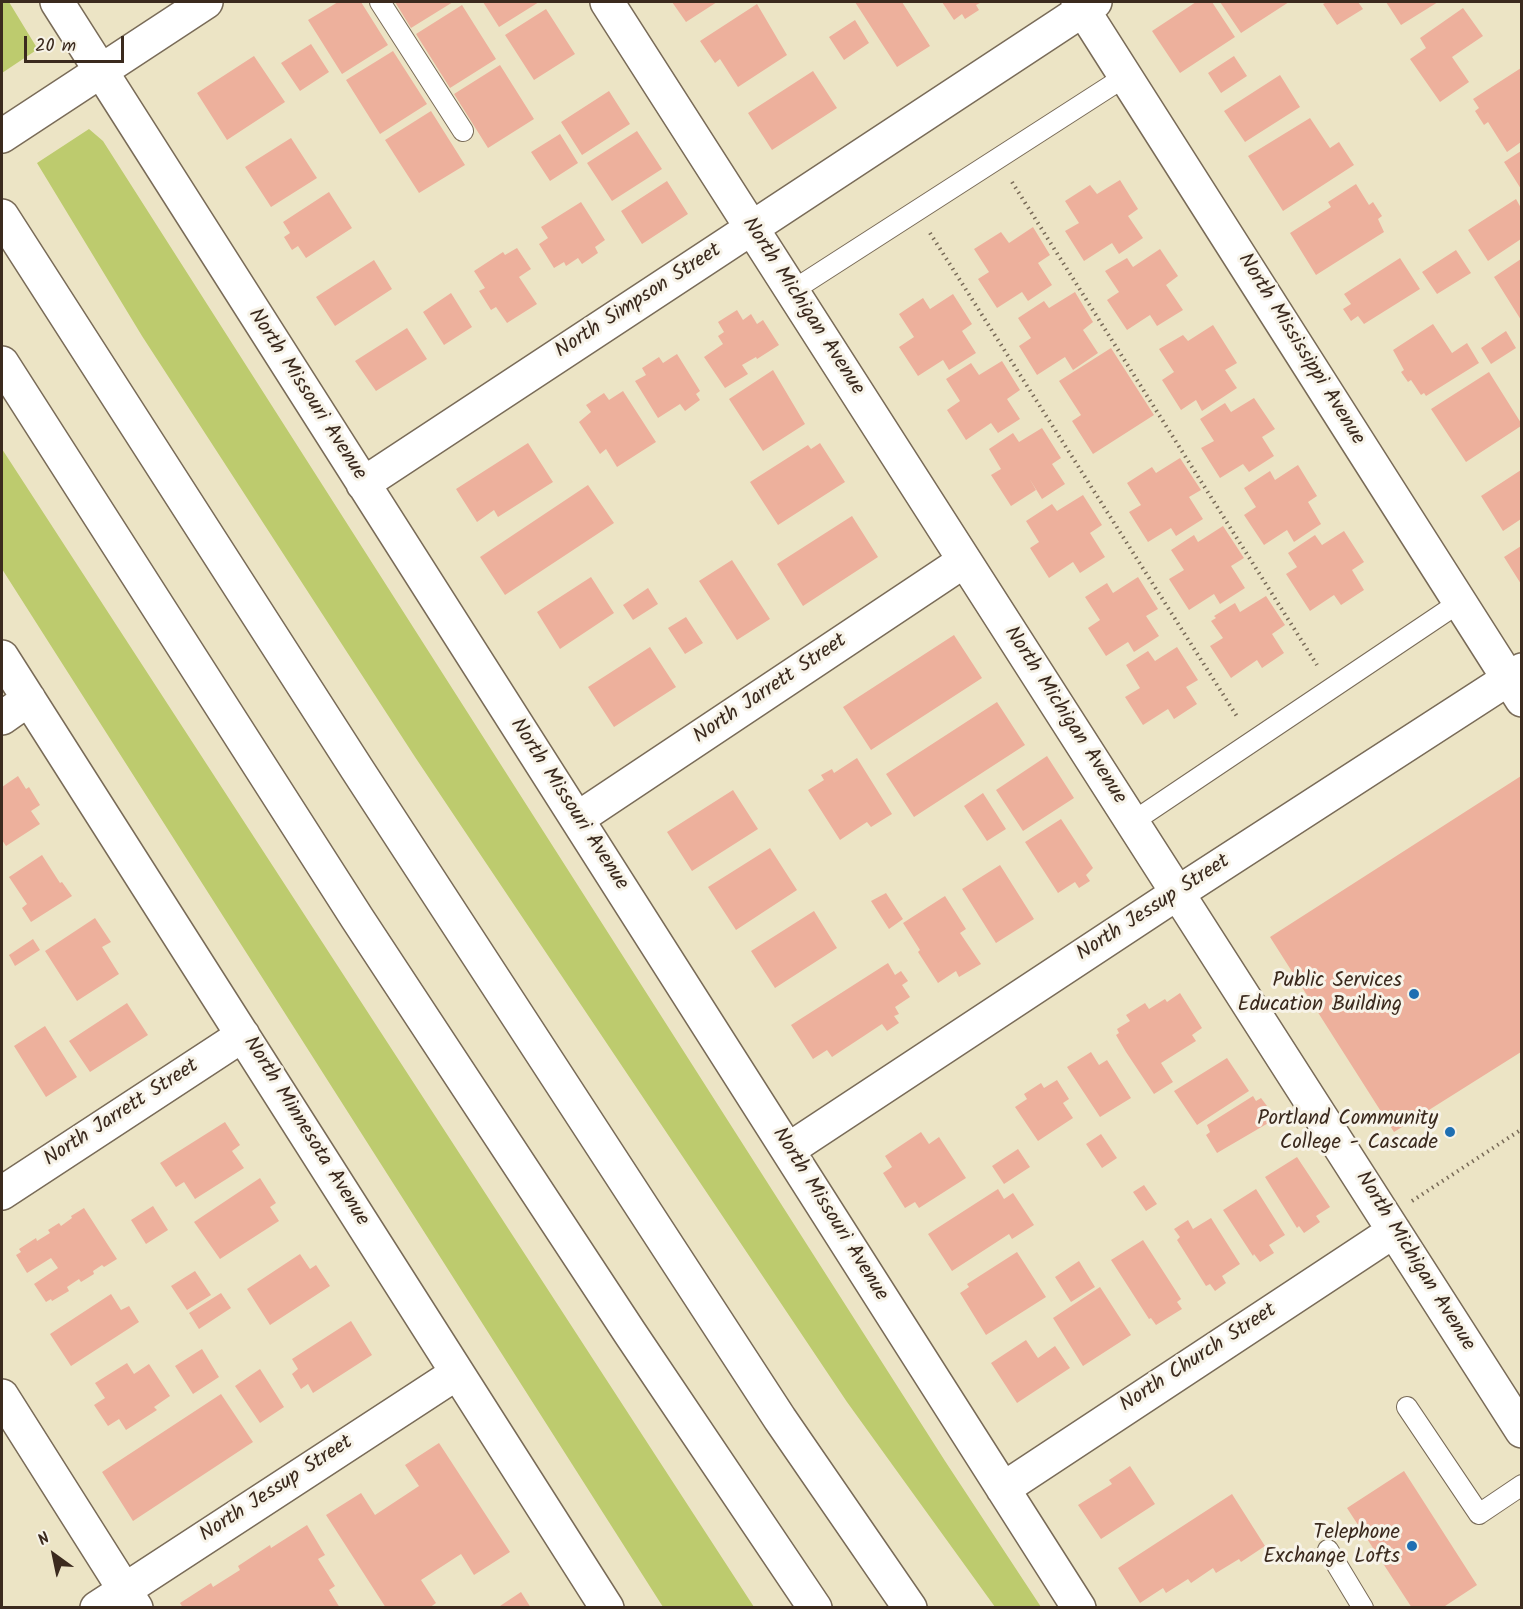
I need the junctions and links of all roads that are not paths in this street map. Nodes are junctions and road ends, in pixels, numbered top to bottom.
1 (57, 2) edge
2 (206, 2) edge
3 (380, 2) edge
4 (607, 2) edge
5 (1085, 4) edge
6 (102, 70) junction
7 (1126, 76) junction
8 (463, 131) dead end
9 (2, 136) edge
10 (2, 216) edge
11 (751, 228) junction
12 (792, 291) junction
13 (2, 363) edge
14 (363, 484) junction
15 (964, 561) junction
16 (1460, 602) junction
17 (2, 657) edge
18 (1517, 683) edge
19 (29, 699) junction
20 (2, 718) edge
21 (577, 819) junction
22 (1131, 823) junction
23 (1176, 894) junction
24 (243, 1035) junction
25 (788, 1150) junction
26 (2, 1193) edge
27 (1390, 1224) junction
28 (457, 1373) junction
29 (2, 1396) edge
30 (1407, 1407) dead end
31 (1521, 1431) edge
32 (1521, 1485) edge
33 (1004, 1488) junction
34 (1328, 1550) dead end
35 (884, 1569) junction
36 (130, 1598) edge
37 (97, 1608) edge
38 (607, 1608) edge
39 (815, 1608) edge
40 (910, 1608) edge
41 (921, 1608) edge
42 (1079, 1608) edge
43 (1363, 1608) edge

1 - 6 main road, North Missouri Avenue
2 - 6 main road
3 - 8 lane
4 - 11 main road, North Michigan Avenue
5 - 7 main road, North Mississippi Avenue
5 - 11 main road, North Simpson Street
6 - 9 main road
6 - 14 main road, North Missouri Avenue
7 - 12 lane
7 - 16 main road, North Mississippi Avenue
10 - 35 main road
11 - 12 main road, North Michigan Avenue
11 - 14 main road, North Simpson Street
12 - 15 main road, North Michigan Avenue
13 - 39 main road
14 - 21 main road, North Missouri Avenue
15 - 21 main road, North Jarrett Street
15 - 22 main road, North Michigan Avenue
16 - 18 main road, North Mississippi Avenue
16 - 22 lane
17 - 19 main road, North Minnesota Avenue
18 - 23 main road, North Jessup Street
19 - 20 main road
19 - 24 main road, North Minnesota Avenue
21 - 25 main road, North Missouri Avenue
22 - 23 main road, North Michigan Avenue
23 - 25 main road, North Jessup Street
23 - 27 main road, North Michigan Avenue
24 - 26 main road, North Jarrett Street
24 - 28 main road, North Minnesota Avenue
25 - 33 main road, North Missouri Avenue
27 - 31 main road, North Michigan Avenue
27 - 33 main road, North Church Street
28 - 36 main road, North Jessup Street
28 - 38 main road, North Minnesota Avenue
29 - 36 main road
30 - 32 lane
33 - 42 main road, North Missouri Avenue
34 - 43 lane
35 - 40 main road
35 - 41 main road
36 - 37 main road, North Jessup Street

